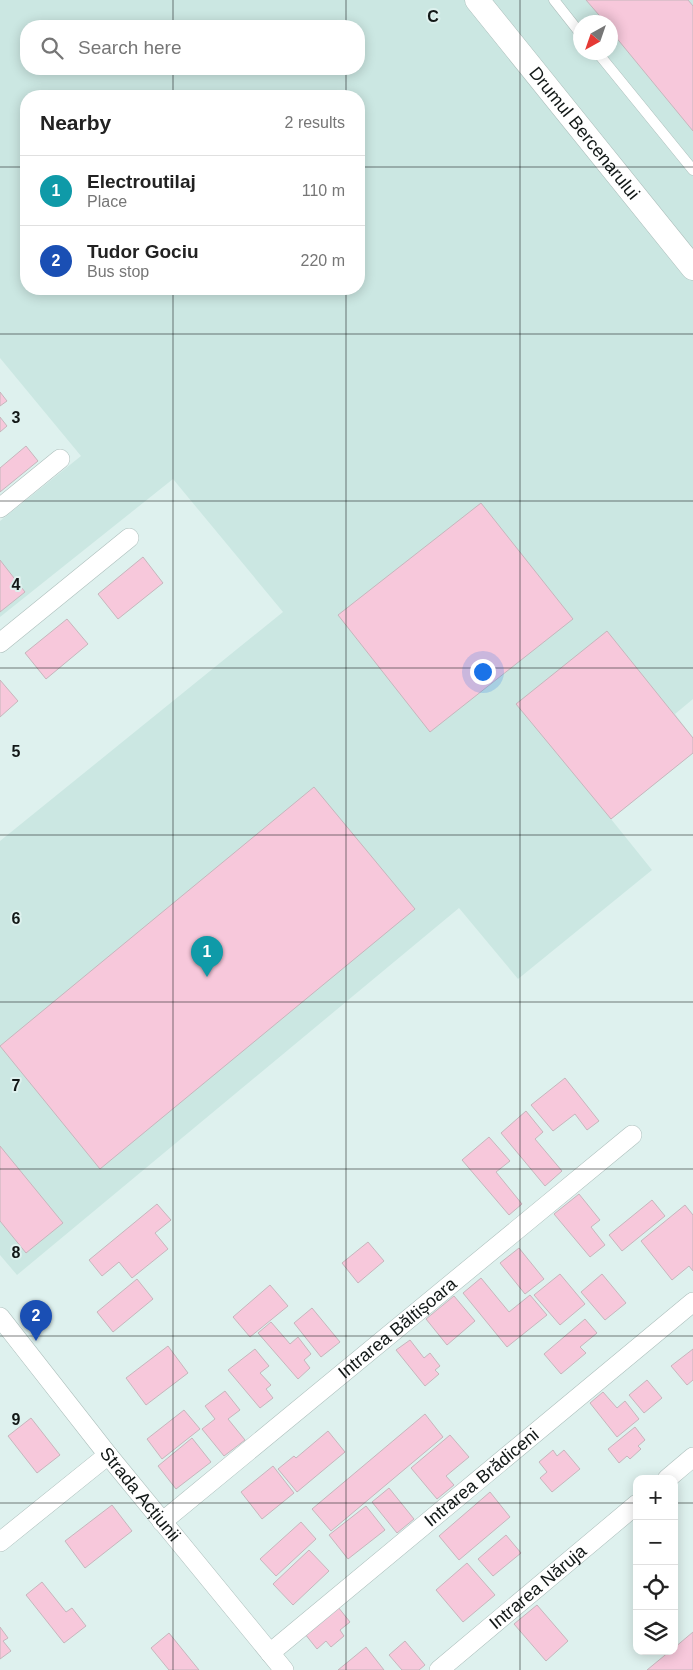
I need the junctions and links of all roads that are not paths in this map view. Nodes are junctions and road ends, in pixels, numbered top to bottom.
1 (476, 0) edge
2 (554, 0) edge
3 (573, 23) edge
4 (604, 60) edge
5 (693, 170) edge
6 (693, 268) edge
7 (60, 459) dead end
8 (0, 508) edge
9 (130, 538) dead end
10 (0, 643) edge
11 (632, 1135) dead end
12 (693, 1302) edge
13 (0, 1317) edge
14 (108, 1455) junction
15 (693, 1457) edge
16 (672, 1475) edge
17 (633, 1507) edge
18 (162, 1522) junction
19 (0, 1542) edge
20 (270, 1652) junction
21 (284, 1670) edge
22 (439, 1670) edge

1 - 6 street, Drumul Bercenarului
2 - 3 lane
4 - 5 lane
7 - 8 street
9 - 10 street
11 - 18 street, Intrarea Băltișoara
12 - 20 street, Intrarea Brădiceni
13 - 14 street, Strada Acțiunii
14 - 18 street, Strada Acțiunii
14 - 19 street
15 - 16 street
17 - 22 street, Intrarea Năruja
18 - 20 street, Strada Acțiunii
20 - 21 street, Strada Acțiunii

